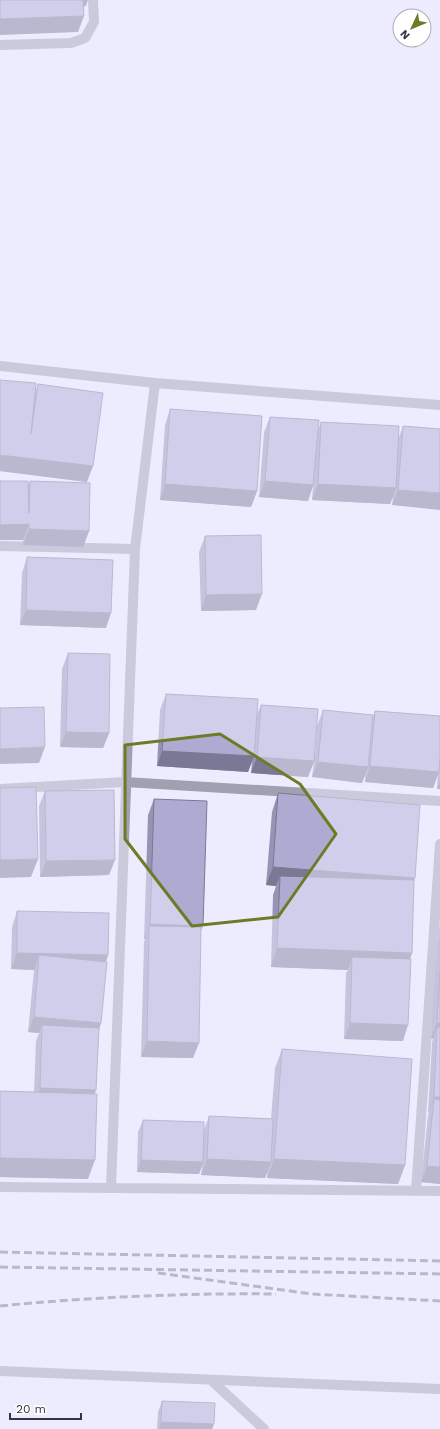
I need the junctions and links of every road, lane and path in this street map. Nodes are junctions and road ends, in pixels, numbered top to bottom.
1 (93, 0) edge
2 (0, 45) edge
3 (0, 366) edge
4 (155, 383) junction
5 (440, 405) edge
6 (0, 546) edge
7 (135, 548) junction
8 (125, 782) junction
9 (0, 789) edge
10 (440, 801) edge
11 (440, 844) edge
12 (0, 1187) edge
13 (111, 1187) junction
14 (416, 1190) junction
15 (440, 1191) edge
16 (0, 1371) edge
17 (211, 1380) junction
18 (440, 1389) edge
19 (264, 1429) edge

1 - 2 street
3 - 4 street
4 - 5 street
4 - 7 street
6 - 7 street
7 - 8 street
8 - 9 street
8 - 10 street
8 - 13 street
11 - 14 street
12 - 13 street
13 - 14 street
14 - 15 street
16 - 17 street
17 - 18 street
17 - 19 street

